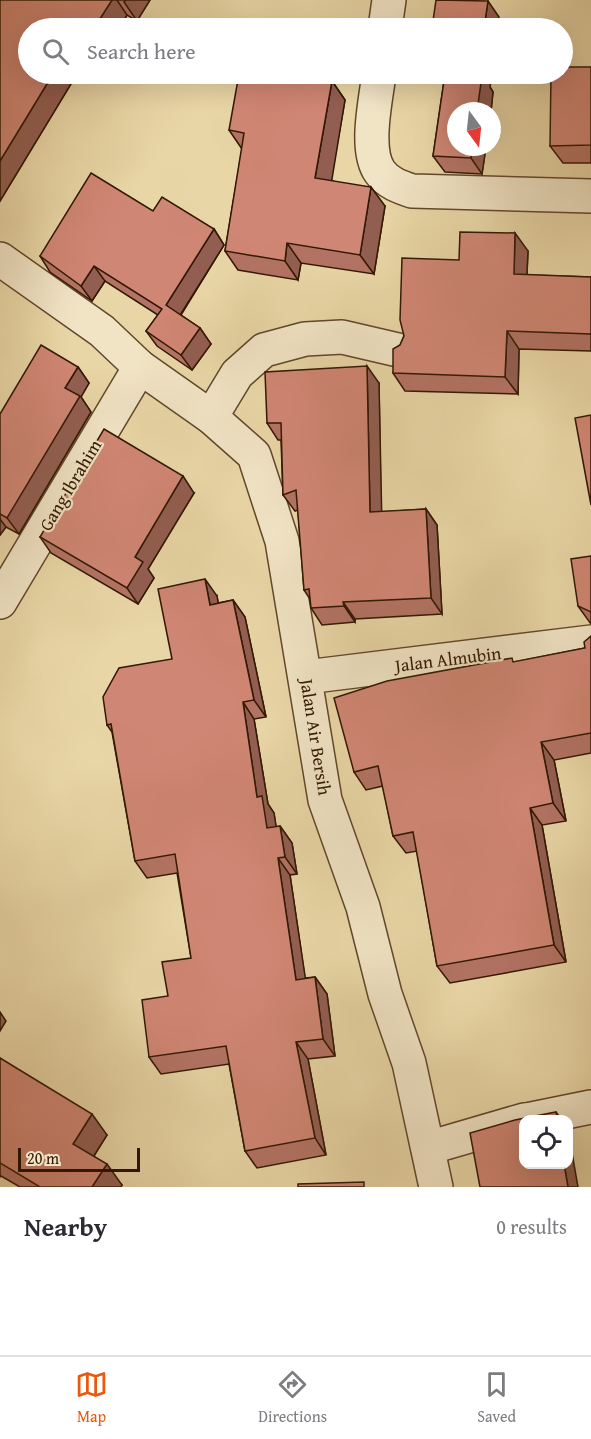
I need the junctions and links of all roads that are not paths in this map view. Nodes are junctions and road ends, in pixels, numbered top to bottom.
1 (389, 0) edge
2 (386, 18) edge
3 (378, 84) edge
4 (591, 196) edge
5 (0, 259) edge
6 (398, 350) edge
7 (140, 367) junction
8 (211, 417) junction
9 (0, 602) edge
10 (591, 642) edge
11 (306, 677) junction
12 (591, 1107) edge
13 (550, 1115) edge
14 (519, 1122) edge
15 (428, 1148) junction
16 (436, 1187) edge

1 - 2 street
3 - 4 street
5 - 7 street, Jalan Air Bersih
6 - 8 street
7 - 8 street, Jalan Air Bersih
7 - 9 street, Gang Ibrahim
8 - 11 street, Jalan Air Bersih
10 - 11 street, Jalan Almubin
11 - 15 street, Jalan Air Bersih
12 - 13 street
14 - 15 street
15 - 16 street, Jalan Air Bersih

